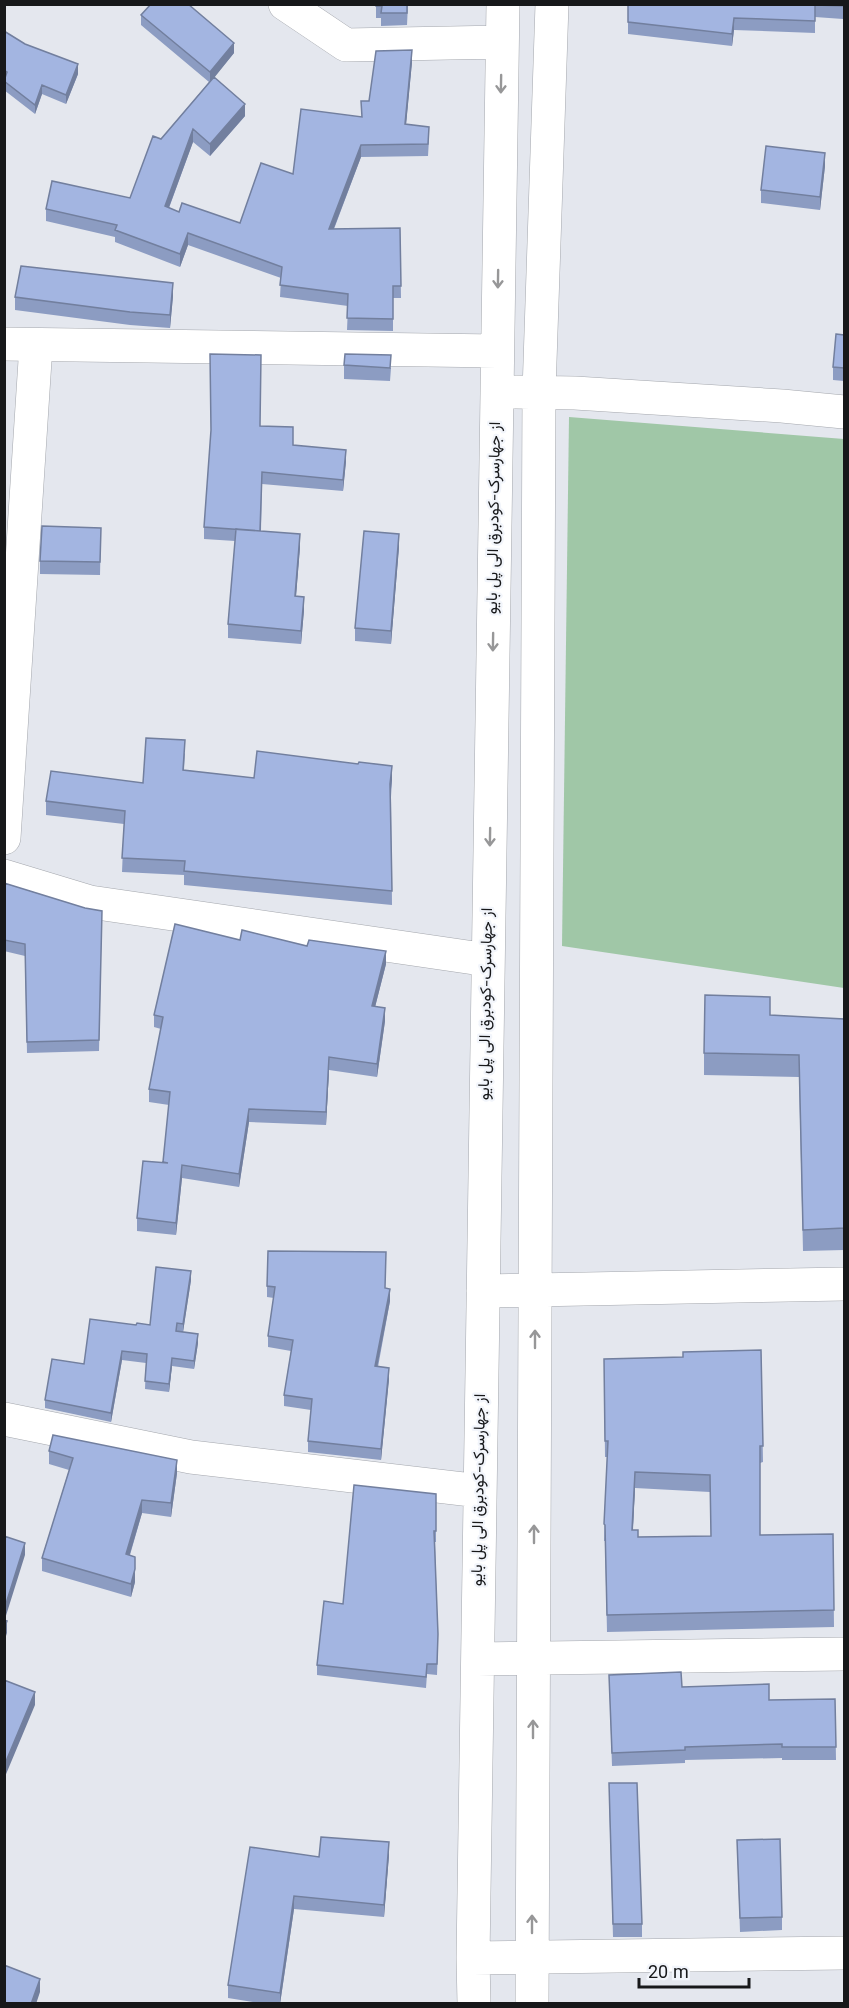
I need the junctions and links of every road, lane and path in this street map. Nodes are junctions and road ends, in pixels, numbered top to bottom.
1 (285, 4) edge
2 (502, 4) edge
3 (552, 4) edge
4 (502, 42) junction
5 (20, 345) edge
6 (497, 351) junction
7 (496, 391) junction
8 (539, 392) junction
9 (844, 412) edge
10 (4, 838) edge
11 (4, 876) edge
12 (488, 960) junction
13 (844, 1284) edge
14 (535, 1290) junction
15 (483, 1291) junction
16 (4, 1419) edge
17 (480, 1491) junction
18 (844, 1654) edge
19 (533, 1657) junction
20 (478, 1659) junction
21 (844, 1953) edge
22 (532, 1957) junction
23 (473, 1958) junction
24 (474, 2004) edge
25 (532, 2004) edge

1 - 4 street
2 - 4 street, از جهارسرک-کودبرق الی پل بایو
3 - 8 street
4 -> 6 street, از جهارسرک-کودبرق الی پل بایو
5 - 6 street
5 - 10 street
6 - 7 street, از جهارسرک-کودبرق الی پل بایو
7 - 8 street
7 -> 12 street, از جهارسرک-کودبرق الی پل بایو
8 - 9 street
8 - 14 street
11 - 12 street
12 - 15 street, از جهارسرک-کودبرق الی پل بایو
13 - 14 street
14 - 15 street
19 -> 14 street
15 - 17 street, از جهارسرک-کودبرق الی پل بایو
16 - 17 street
17 - 20 street, از جهارسرک-کودبرق الی پل بایو
18 - 19 street
19 - 20 street
22 -> 19 street
20 - 23 street, از جهارسرک-کودبرق الی پل بایو
21 - 22 street
22 - 23 street
22 - 25 street
23 - 24 street, از جهارسرک-کودبرق الی پل بایو

